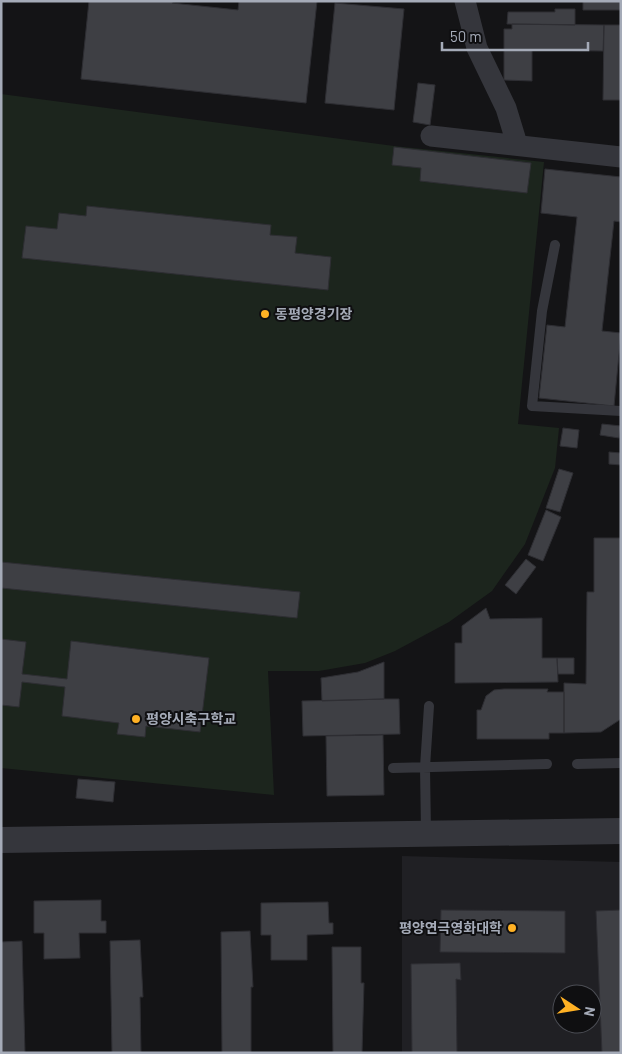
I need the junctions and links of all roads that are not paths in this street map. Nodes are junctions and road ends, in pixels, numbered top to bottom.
1 (465, 1) edge
2 (431, 136) dead end
3 (517, 144) junction
4 (621, 156) edge
5 (556, 245) dead end
6 (621, 411) edge
7 (429, 706) dead end
8 (621, 763) edge
9 (547, 764) dead end
10 (577, 764) dead end
11 (425, 767) junction
12 (393, 768) dead end
13 (621, 832) edge
14 (426, 833) junction
15 (1, 840) edge

1 - 3 street
2 - 3 street
3 - 4 street
5 - 6 lane
7 - 11 lane
8 - 10 lane
9 - 11 lane
11 - 12 lane
11 - 14 lane
13 - 14 street
14 - 15 street

